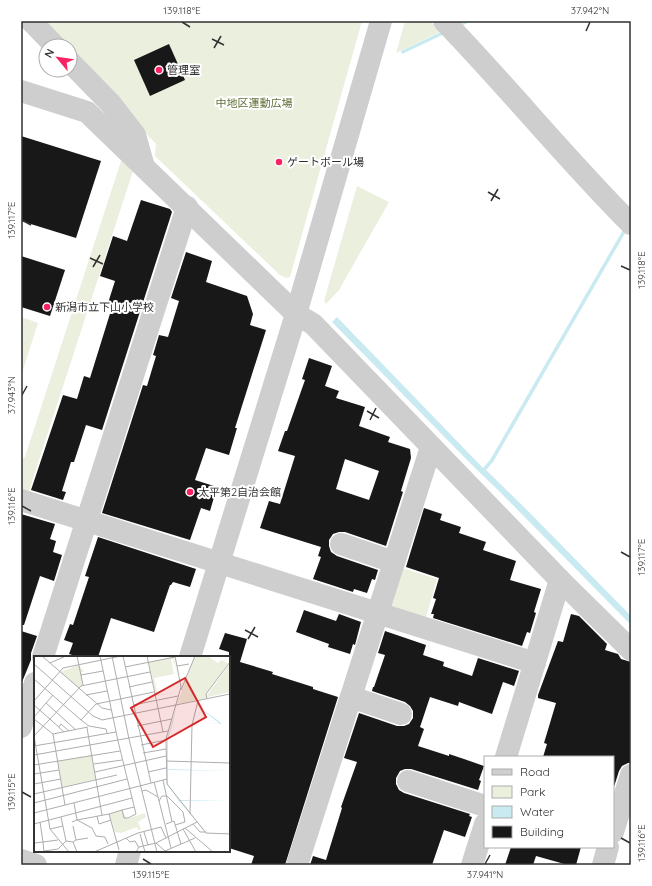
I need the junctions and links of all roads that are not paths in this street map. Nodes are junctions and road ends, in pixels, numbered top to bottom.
1 (31, 21) edge
2 (381, 21) edge
3 (444, 21) edge
4 (47, 38) edge
5 (78, 70) edge
6 (21, 90) edge
7 (144, 167) junction
8 (187, 208) junction
9 (631, 224) edge
10 (296, 314) junction
11 (431, 447) junction
12 (21, 500) edge
13 (86, 521) junction
14 (341, 544) dead end
15 (220, 562) junction
16 (394, 562) junction
17 (560, 580) junction
18 (378, 613) junction
19 (631, 650) edge
20 (43, 656) edge
21 (190, 656) edge
22 (535, 663) junction
23 (34, 686) edge
24 (350, 697) junction
25 (401, 714) dead end
26 (21, 727) edge
27 (506, 756) edge
28 (631, 775) edge
29 (408, 781) dead end
30 (484, 806) edge
31 (484, 827) edge
32 (614, 829) edge
33 (608, 848) edge
34 (130, 852) edge
35 (21, 860) edge
36 (36, 865) edge
37 (126, 865) edge
38 (297, 865) edge
39 (472, 865) edge
40 (603, 865) edge

1 - 4 street
2 - 10 street
3 - 9 street
5 - 7 street
6 - 7 street
7 - 8 street
8 - 10 street
8 - 13 street
10 - 11 street
10 - 15 street
11 - 16 street
11 - 17 street
12 - 13 street
13 - 15 street
13 - 20 street
14 - 16 street
15 - 18 street
15 - 21 street
16 - 18 street
17 - 19 street
17 - 22 street
18 - 22 street
18 - 24 street
22 - 27 street
23 - 26 street
24 - 25 street
24 - 38 street
28 - 32 street
29 - 30 street
31 - 39 street
33 - 40 street
34 - 37 street
35 - 36 street

